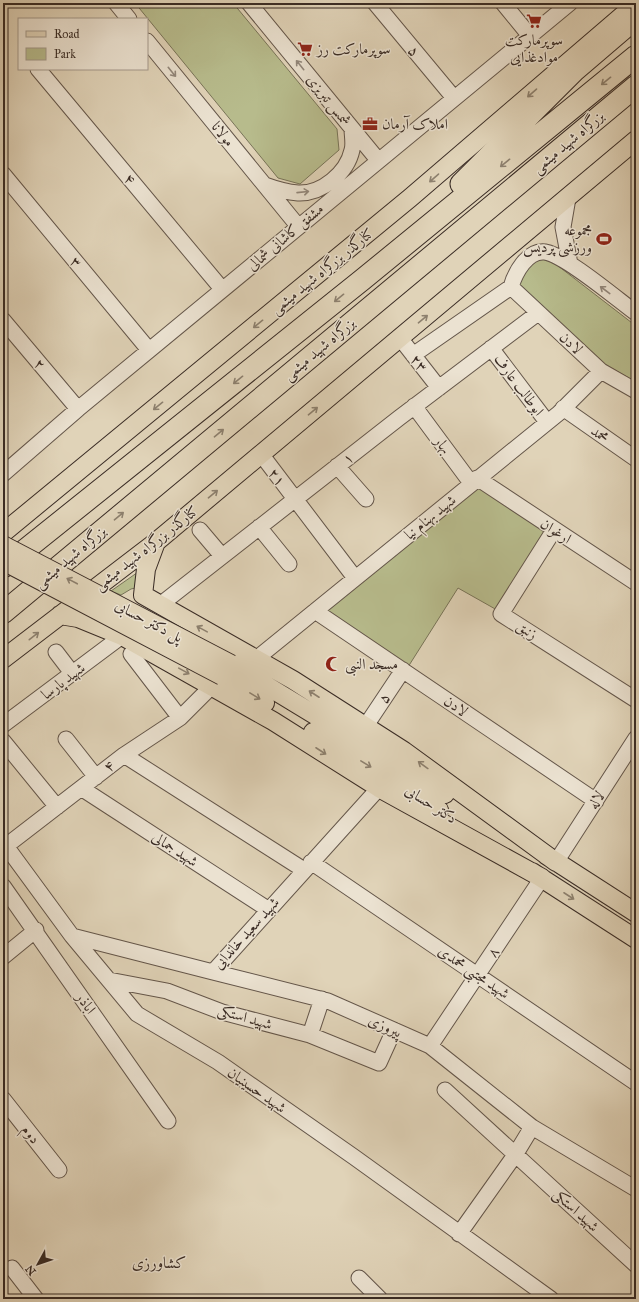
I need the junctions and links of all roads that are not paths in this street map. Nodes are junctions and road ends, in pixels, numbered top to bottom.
1 (116, 3) edge
2 (249, 3) edge
3 (375, 3) edge
4 (503, 3) edge
5 (570, 3) edge
6 (636, 4) edge
7 (128, 18) edge
8 (636, 18) edge
9 (530, 36) junction
10 (148, 43) edge
11 (636, 56) edge
12 (39, 70) edge
13 (636, 86) edge
14 (454, 98) junction
15 (636, 105) edge
16 (352, 128) junction
17 (636, 140) edge
18 (378, 160) junction
19 (3, 174) edge
20 (265, 185) junction
21 (568, 198) junction
22 (298, 226) junction
23 (570, 264) junction
24 (362, 280) junction
25 (511, 287) junction
26 (222, 289) junction
27 (378, 300) junction
28 (538, 313) junction
29 (636, 314) edge
30 (3, 320) edge
31 (400, 338) junction
32 (491, 348) junction
33 (149, 350) junction
34 (413, 355) junction
35 (601, 371) junction
36 (439, 388) junction
37 (636, 391) edge
38 (414, 406) junction
39 (564, 408) junction
40 (78, 409) junction
41 (548, 422) junction
42 (261, 454) junction
43 (636, 459) edge
44 (337, 466) junction
45 (3, 474) edge
46 (474, 481) junction
47 (366, 499) dead end
48 (294, 500) junction
49 (21, 519) junction
50 (3, 520) edge
51 (259, 527) junction
52 (200, 530) dead end
53 (554, 530) junction
54 (3, 533) edge
55 (156, 542) junction
56 (3, 545) edge
57 (222, 556) junction
58 (3, 561) edge
59 (289, 564) dead end
60 (3, 567) edge
61 (355, 578) junction
62 (636, 583) edge
63 (142, 595) junction
64 (160, 605) junction
65 (315, 611) junction
66 (3, 613) edge
67 (60, 615) junction
68 (118, 634) junction
69 (56, 652) dead end
70 (131, 654) dead end
71 (3, 659) edge
72 (256, 660) junction
73 (403, 670) junction
74 (72, 673) junction
75 (221, 675) junction
76 (636, 700) edge
77 (180, 718) junction
78 (3, 725) edge
79 (365, 727) junction
80 (636, 738) edge
81 (66, 739) dead end
82 (3, 741) edge
83 (124, 755) junction
84 (96, 777) junction
85 (81, 788) junction
86 (379, 788) junction
87 (596, 801) junction
88 (57, 807) junction
89 (5, 844) edge
90 (556, 862) junction
91 (307, 866) junction
92 (542, 878) junction
93 (3, 886) edge
94 (269, 910) junction
95 (636, 913) edge
96 (36, 930) junction
97 (72, 936) junction
98 (636, 939) edge
99 (3, 957) edge
100 (213, 972) junction
101 (478, 975) junction
102 (109, 980) junction
103 (322, 999) junction
104 (394, 1030) junction
105 (310, 1035) junction
106 (430, 1046) junction
107 (636, 1083) edge
108 (445, 1090) dead end
109 (3, 1099) edge
110 (168, 1121) dead end
111 (532, 1127) junction
112 (515, 1155) junction
113 (58, 1170) dead end
114 (636, 1189) edge
115 (459, 1234) junction
116 (636, 1264) edge
117 (12, 1268) dead end
118 (359, 1278) dead end
119 (36, 1299) edge
120 (380, 1299) edge
121 (550, 1299) edge

1 - 7 street
16 -> 2 street, شمس تبریزی
3 - 14 street, ۵
4 - 9 street
5 - 9 street, مشفق کاشانی شمالی
6 -> 49 main road, کنارگذر بزرگراه شهید میثمی
8 - 24 highway
9 - 14 street, مشفق کاشانی شمالی
10 -> 20 street, مولانا
11 -> 24 highway, بزرگراه شهید میثمی
12 - 26 street, ۴
13 - 27 highway, بزرگراه شهید میثمی
14 - 18 street, مشفق کاشانی شمالی
15 - 27 highway
16 - 18 street, شمس تبریزی
20 -> 16 street
17 - 21 main road, کنارگذر بزرگراه شهید میثمی
18 - 22 street, مشفق کاشانی شمالی
19 - 33 street, ۳
20 - 22 street, مولانا
21 - 23 street
31 -> 21 main road, کنارگذر بزرگراه شهید میثمی
22 - 26 street, مشفق کاشانی شمالی
23 - 25 street
29 -> 23 street
24 -> 60 highway, بزرگراه شهید میثمی
25 - 28 street, لادن
25 - 34 street
26 - 33 street, مشفق کاشانی شمالی
66 -> 27 highway, بزرگراه شهید میثمی
28 - 32 street, ۱
28 - 35 street, لادن
30 - 40 street, ۲
31 - 34 street, ۲۳
42 -> 31 main road, کنارگذر بزرگراه شهید میثمی
32 - 36 street, ۱
32 - 41 street, ابوطالب عارف
33 - 40 street, مشفق کاشانی شمالی
34 - 36 street, ۲۳
35 - 37 street, لادن
35 - 39 street, شهید بهنام نیا
36 - 38 street, ۱
38 - 44 street, ۱
38 - 46 street, بهار
39 - 41 street, شهید بهنام نیا
39 - 43 street, محمد
40 - 45 street, مشفق کاشانی شمالی
41 - 46 street, شهید بهنام نیا
42 - 48 street, ۲۱
55 -> 42 main road, کنارگذر بزرگراه شهید میثمی
44 - 47 street
44 - 48 street, ۱
46 - 53 street, ارغوان
46 - 61 street, شهید بهنام نیا
48 - 51 street, ۱
48 - 61 street, ۲۱
49 - 50 main road
49 - 54 main road, کنارگذر بزرگراه شهید میثمی
51 - 57 street, ۱
51 - 59 street
52 - 57 street
53 - 62 street, ارغوان
53 - 76 street, زنبق
55 - 63 main road
55 - 67 main road, کنارگذر بزرگراه شهید میثمی
75 -> 56 main road, پل دکتر حسابی, bridge
57 - 64 street, ۱
58 - 75 main road, پل دکتر حسابی, bridge
61 - 65 street, شهید بهنام نیا
63 - 64 main road
63 - 68 main road
72 -> 64 main road
65 - 72 street, شهید بهنام نیا
65 - 73 street, لادن
67 - 68 main road
71 -> 67 main road, کنارگذر بزرگراه شهید میثمی
68 - 74 street, شهید پارسا
68 -> 75 main road
69 - 74 street
70 - 77 street
79 -> 72 main road
73 - 79 street, ۵
73 - 87 street, لادن
74 - 78 street, شهید پارسا
75 - 77 street, ۴
75 -> 86 main road
75 - 90 main road, دکتر حسابی
75 -> 92 main road, دکتر حسابی
77 - 83 street, ۴
90 -> 79 main road
80 - 87 street, لاله
81 - 84 street
82 - 88 street
83 - 84 street, ۴
83 - 91 street, شهید مجتبی محمدی
84 - 85 street, ۴
85 - 88 street, ۴
85 - 94 street, شهید جمالی
86 - 91 street, شهید سعید خاندایی
86 - 92 main road
87 - 90 street, لاله
88 - 89 street, ۴
89 - 97 street, شهید حسینیان
90 - 95 main road, دکتر حسابی
91 - 94 street, شهید سعید خاندایی
91 - 101 street, شهید مجتبی محمدی
92 -> 98 main road, دکتر حسابی
92 - 101 street, ۸
93 - 96 street, اباذر
94 - 100 street, شهید سعید خاندایی
96 - 99 street
96 - 110 street, اباذر
97 - 100 street, شهید سعید خاندایی
97 - 102 street, شهید حسینیان
100 - 103 street, پیروزی
101 - 106 street, ۸
101 - 107 street, شهید مجتبی محمدی
102 - 105 street, شهید استکی
102 - 115 street, شهید حسینیان
103 - 104 street, پیروزی
103 - 105 street
104 - 105 street, شهید استکی
104 - 106 street, پیروزی
106 - 111 street, پیروزی
108 - 112 street, شهید استکی
109 - 113 street, دوم
111 - 112 street
111 - 114 street, پیروزی
112 - 115 street
112 - 116 street, شهید استکی
115 - 121 street, شهید حسینیان
117 - 119 street
118 - 120 street

